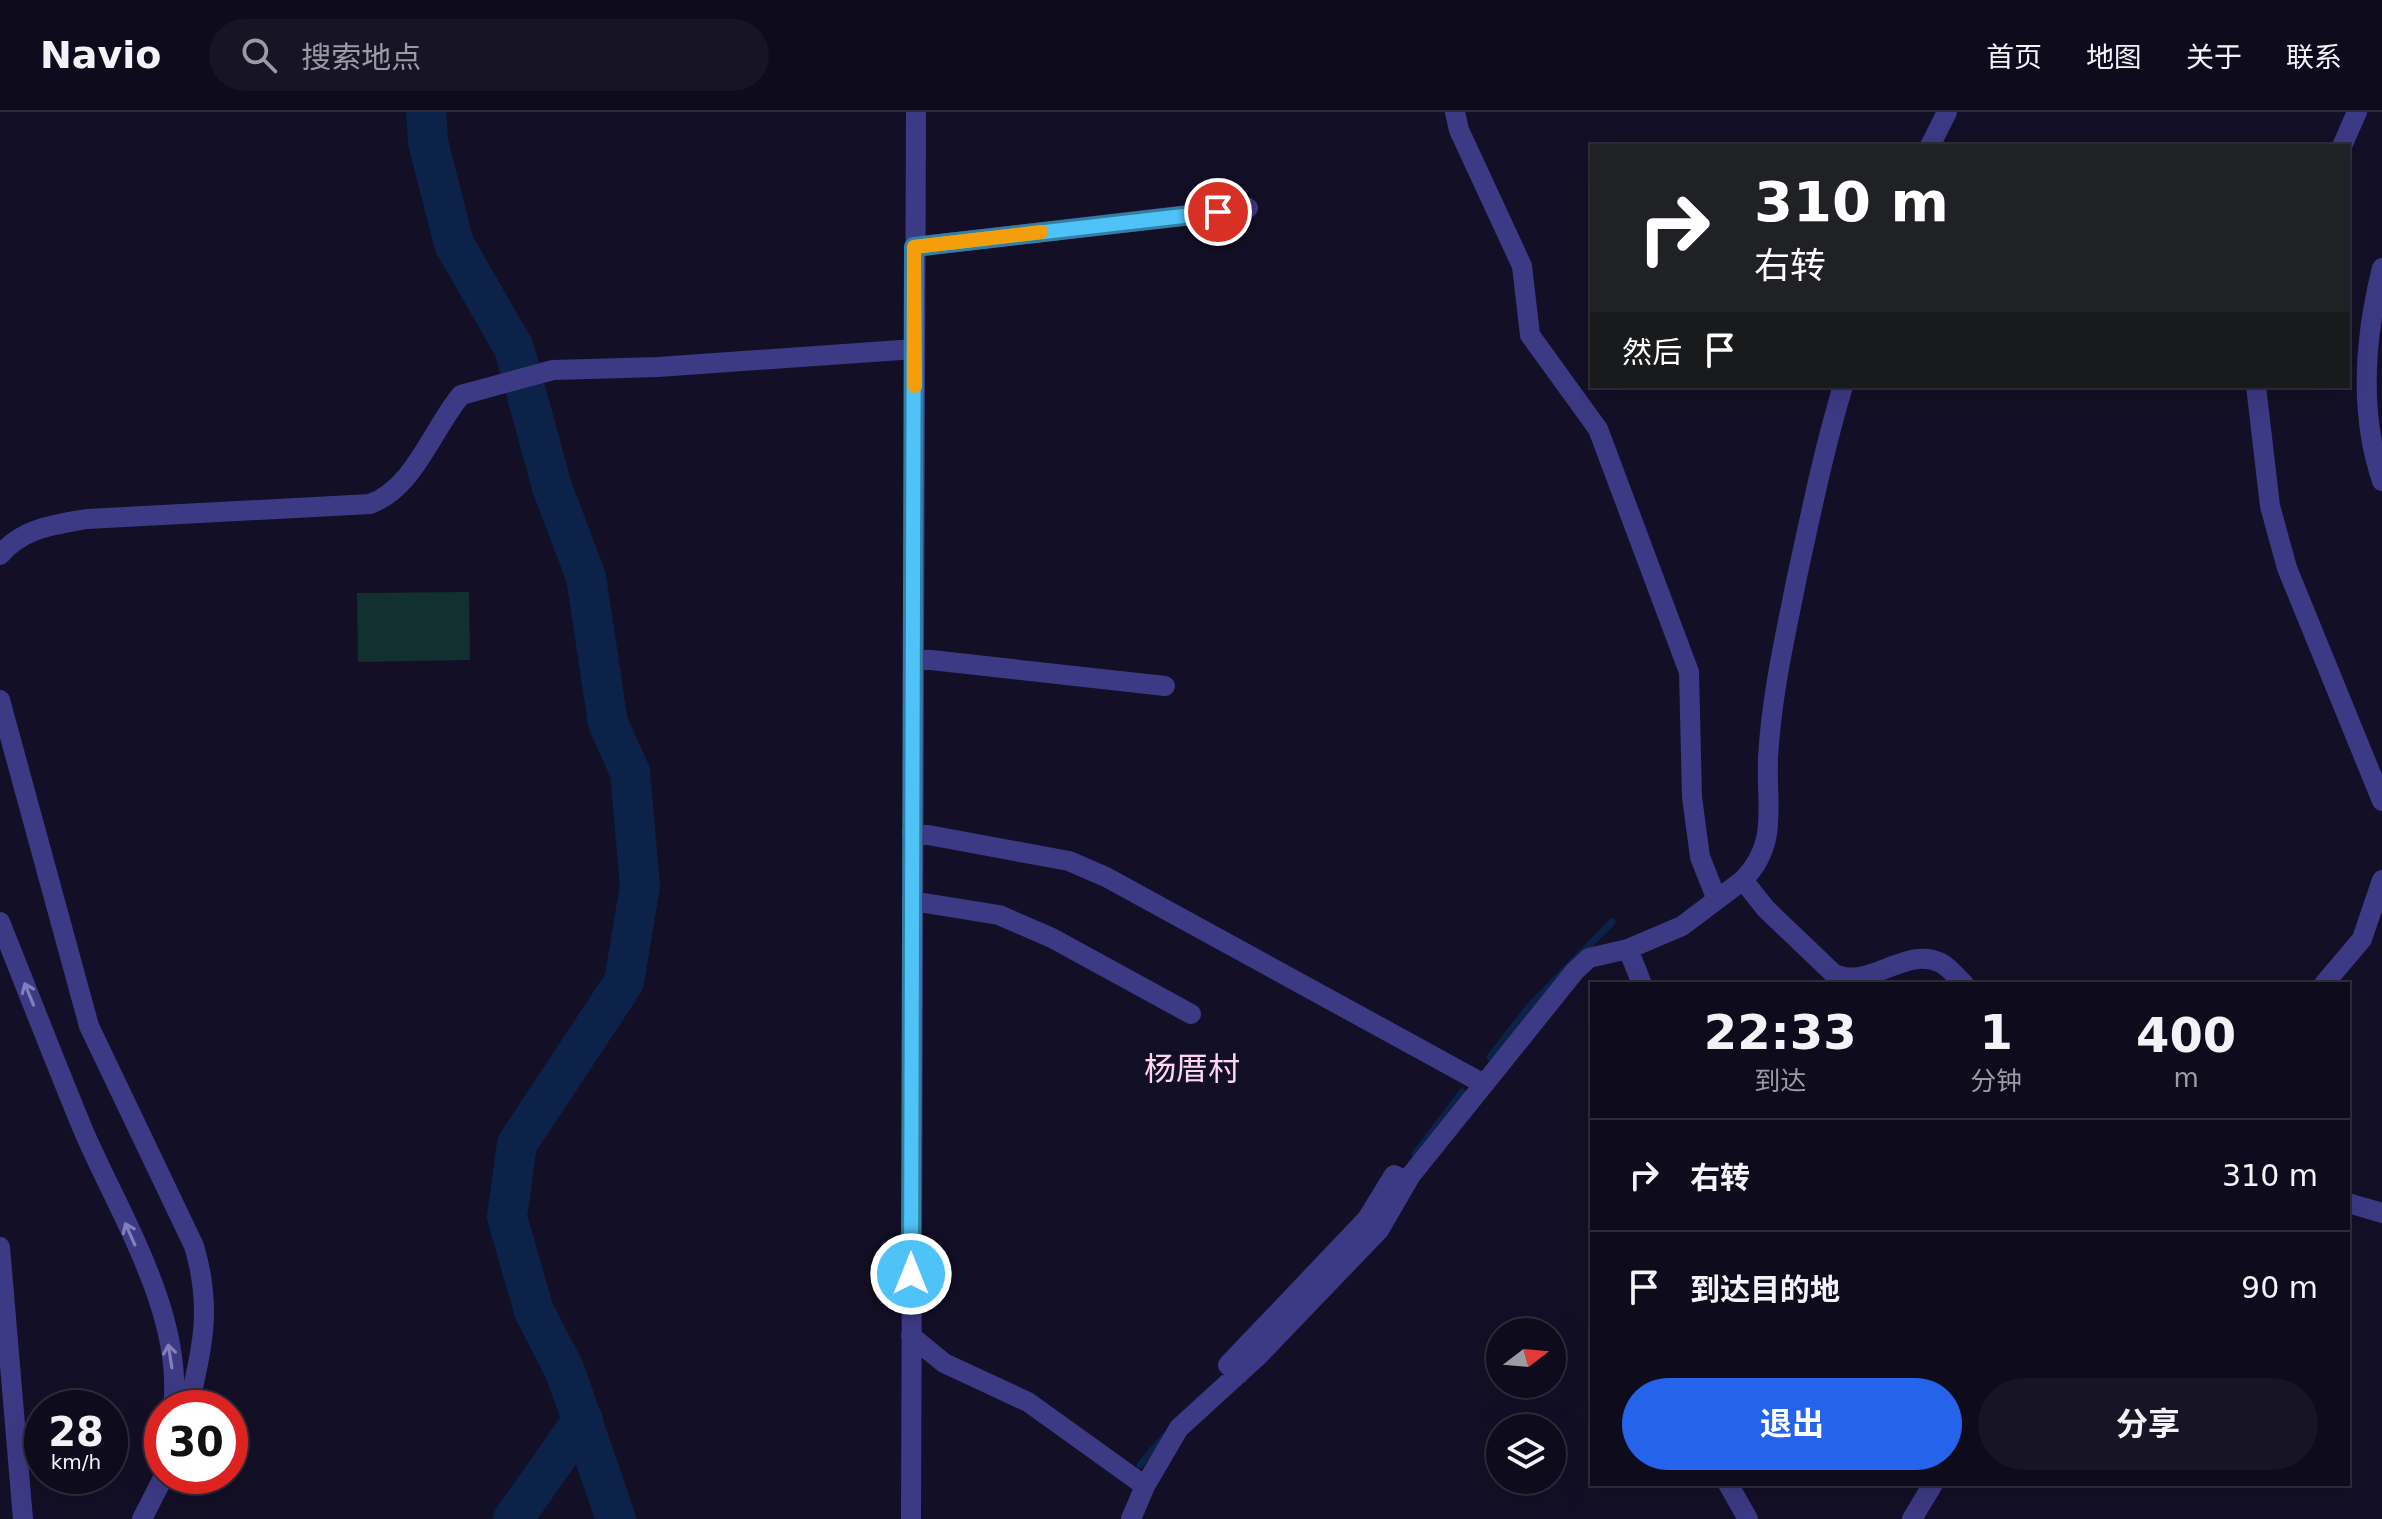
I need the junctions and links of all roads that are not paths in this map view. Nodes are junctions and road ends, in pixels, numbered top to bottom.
1 (916, 112) edge
2 (1455, 112) edge
3 (1947, 112) edge
4 (2357, 112) edge
5 (1931, 144) edge
6 (2343, 144) edge
7 (1248, 208) dead end
8 (914, 247) junction
9 (2382, 268) edge
10 (915, 349) junction
11 (1842, 388) edge
12 (2256, 388) edge
13 (2382, 481) edge
14 (0, 555) edge
15 (913, 658) junction
16 (1165, 686) dead end
17 (0, 700) edge
18 (2382, 801) edge
19 (912, 832) junction
20 (1743, 880) junction
21 (2382, 880) edge
22 (1717, 900) junction
23 (912, 901) junction
24 (0, 922) edge
25 (1628, 949) junction
26 (1641, 982) edge
27 (1962, 982) edge
28 (2326, 982) edge
29 (1191, 1014) dead end
30 (1482, 1083) junction
31 (2350, 1204) edge
32 (2382, 1213) edge
33 (0, 1247) edge
34 (911, 1336) junction
35 (175, 1390) edge
36 (192, 1390) edge
37 (1145, 1486) junction
38 (1729, 1486) edge
39 (1932, 1486) edge
40 (155, 1494) edge
41 (165, 1494) edge
42 (23, 1519) edge
43 (142, 1519) edge
44 (157, 1519) edge
45 (911, 1519) edge
46 (1131, 1519) edge
47 (1748, 1519) edge
48 (1912, 1519) edge

1 - 8 street
2 - 22 street
3 - 5 street
4 - 6 street
7 - 8 street
8 - 10 street
9 - 13 street
10 - 14 street
10 - 15 street
11 - 20 street
12 - 18 street
15 - 16 street
15 - 19 street
17 - 36 street
19 - 23 street
19 - 30 street
20 - 22 street
20 - 27 street
21 - 28 street
22 - 25 street
23 - 29 street
23 - 34 street
35 -> 24 street
25 - 26 street
25 - 30 street
30 - 37 street
31 - 32 street
33 - 42 street
34 - 37 street
34 - 45 street
37 - 46 street
38 - 47 street
39 - 48 street
40 - 43 street
41 - 44 street

